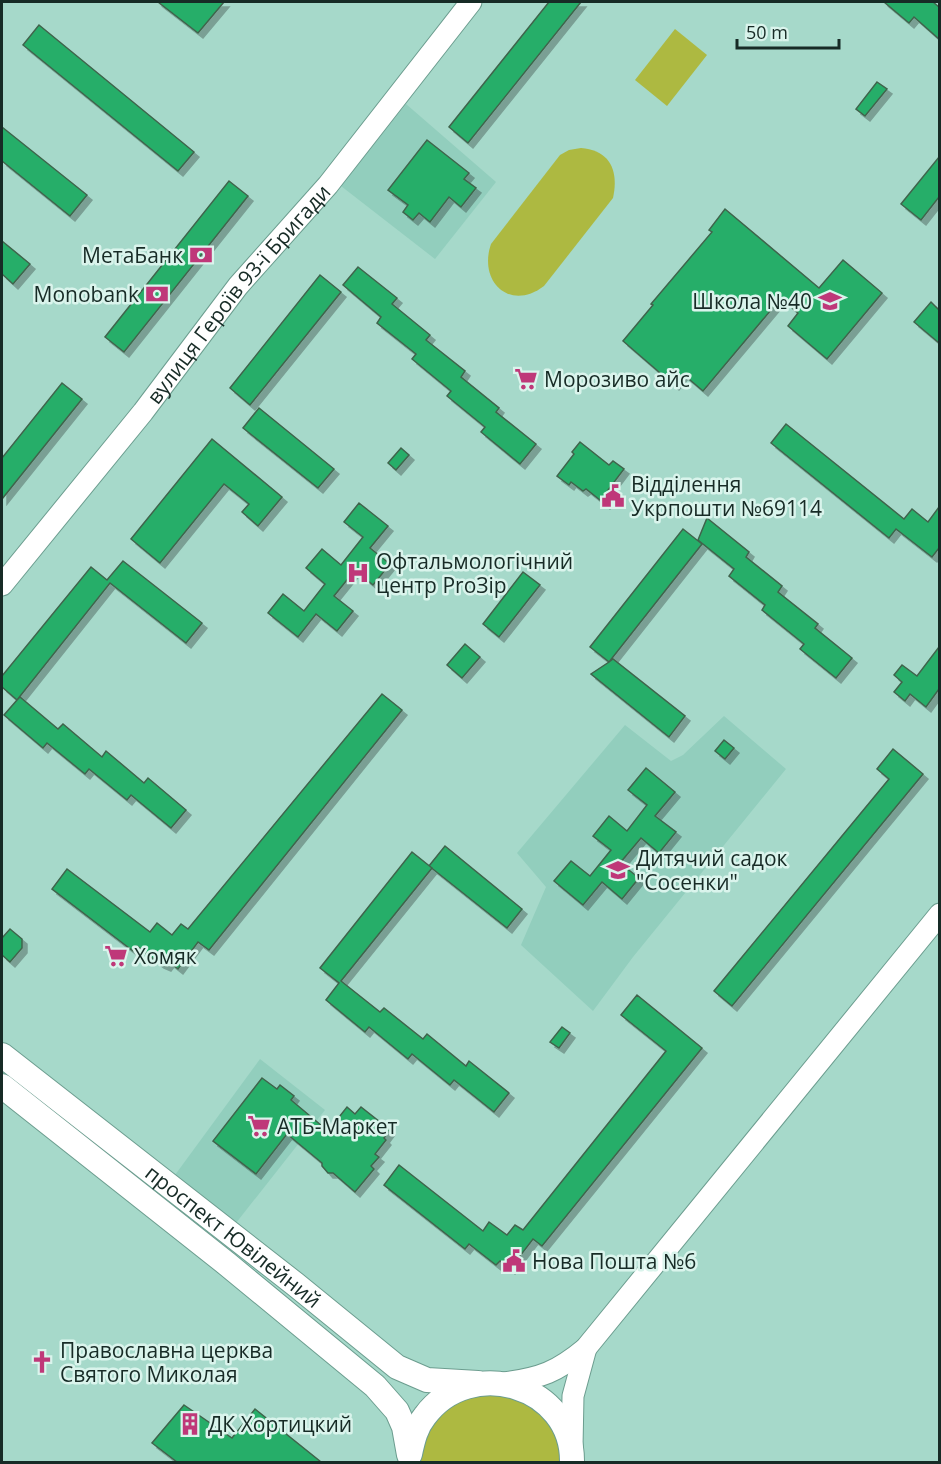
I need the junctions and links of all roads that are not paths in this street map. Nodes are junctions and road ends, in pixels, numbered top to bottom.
1 (471, 2) edge
2 (2, 585) edge
3 (939, 914) edge
4 (2, 1055) edge
5 (2, 1086) edge
6 (586, 1348) junction
7 (478, 1383) junction
8 (504, 1383) junction
9 (409, 1459) edge
10 (572, 1460) edge

1 - 2 main road, вулиця Героїв 93-ї Бригади
3 - 6 main road
4 - 7 main road, проспект Ювілейний
5 - 9 main road, проспект Ювілейний
6 - 8 main road
6 - 10 main road
7 - 8 main road, проспект Ювілейний
7 - 9 main road
8 - 10 main road

